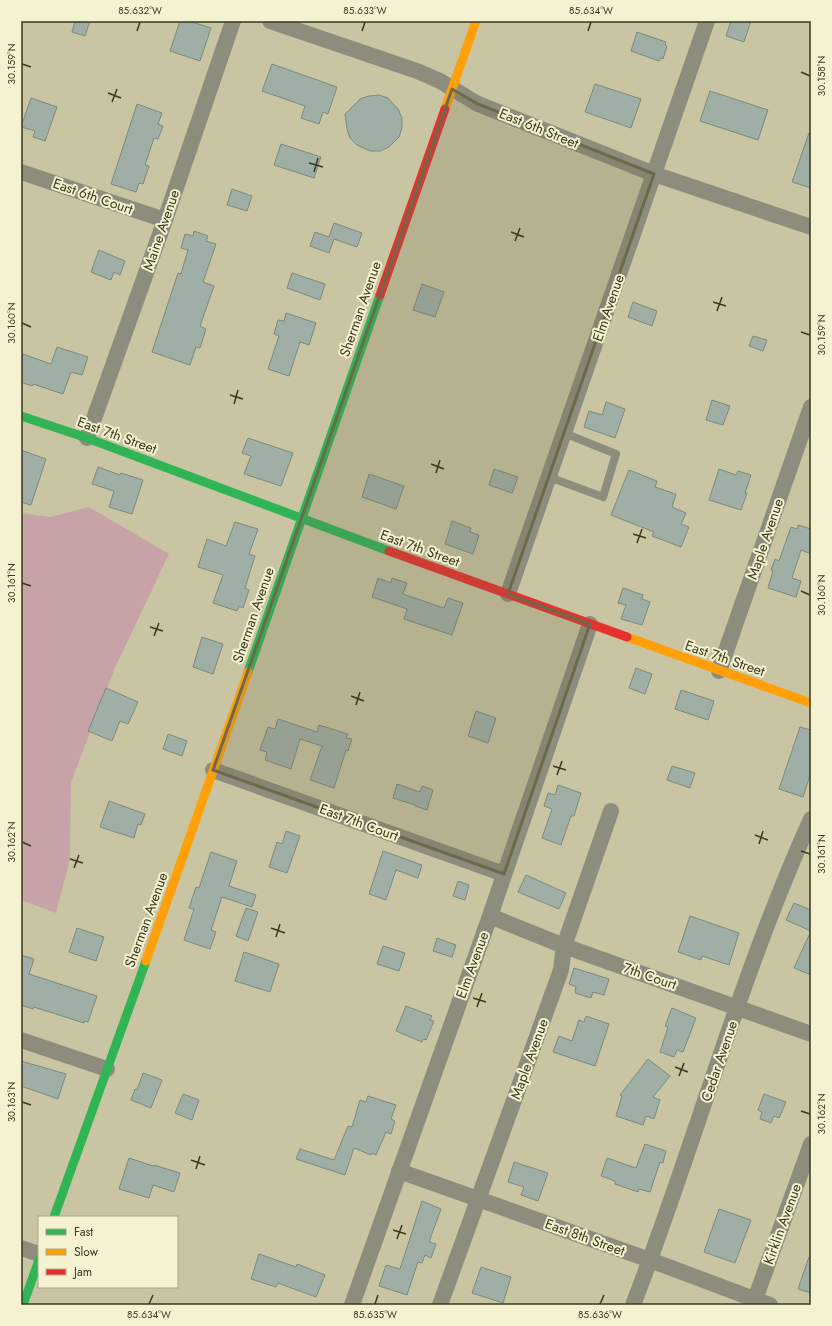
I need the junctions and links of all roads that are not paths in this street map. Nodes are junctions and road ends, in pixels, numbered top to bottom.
1 (233, 21) edge
2 (270, 21) edge
3 (476, 21) edge
4 (707, 21) edge
5 (452, 89) junction
6 (21, 172) edge
7 (654, 174) junction
8 (165, 220) junction
9 (811, 227) edge
10 (811, 407) edge
11 (21, 416) edge
12 (564, 433) junction
13 (87, 438) junction
14 (549, 477) junction
15 (301, 520) junction
16 (508, 594) junction
17 (590, 624) junction
18 (719, 671) junction
19 (811, 703) edge
20 (213, 770) junction
21 (611, 811) dead end
22 (811, 818) edge
23 (504, 874) junction
24 (490, 916) junction
25 (564, 946) junction
26 (738, 1007) junction
27 (811, 1034) edge
28 (21, 1040) edge
29 (107, 1069) junction
30 (811, 1144) edge
31 (399, 1171) junction
32 (479, 1199) junction
33 (54, 1216) edge
34 (21, 1248) edge
35 (38, 1254) edge
36 (650, 1260) junction
37 (38, 1263) edge
38 (760, 1303) edge
39 (23, 1305) edge
40 (352, 1305) edge
41 (440, 1305) edge
42 (633, 1305) edge

1 - 8 street, Maine Avenue
2 - 5 street, East 6th Street
3 - 5 street, Sherman Avenue
4 - 7 street, Elm Avenue
5 - 7 street, East 6th Street
5 - 15 street, Sherman Avenue
6 - 8 street, East 6th Court
7 - 9 street, East 6th Street
7 - 12 street, Elm Avenue
8 - 13 street, Maine Avenue
10 - 18 street, Maple Avenue
11 - 13 street, East 7th Street
12 - 14 street, Elm Avenue
12 - 14 lane
13 - 15 street, East 7th Street
14 - 16 street, Elm Avenue
15 - 16 street, East 7th Street
15 - 20 street, Sherman Avenue
16 - 17 street, East 7th Street
17 - 18 street, East 7th Street
17 - 23 street, Elm Avenue
18 - 19 street, East 7th Street
20 - 23 street, East 7th Court
20 - 29 street, Sherman Avenue
21 - 25 street, Maple Avenue
22 - 26 street, Cedar Avenue
23 - 24 street, Elm Avenue
24 - 25 street, 7th Court
24 - 31 street, Elm Avenue
25 - 26 street, 7th Court
25 - 32 street, Maple Avenue
26 - 27 street, 7th Court
26 - 36 street, Cedar Avenue
28 - 29 street
29 - 33 street, Sherman Avenue
30 - 38 street, Kirklin Avenue
31 - 32 street, East 8th Street
31 - 40 street, Elm Avenue
32 - 36 street, East 8th Street
32 - 41 street, Maple Avenue
34 - 35 street
36 - 38 street, East 8th Street
36 - 42 street, Cedar Avenue
37 - 39 street

